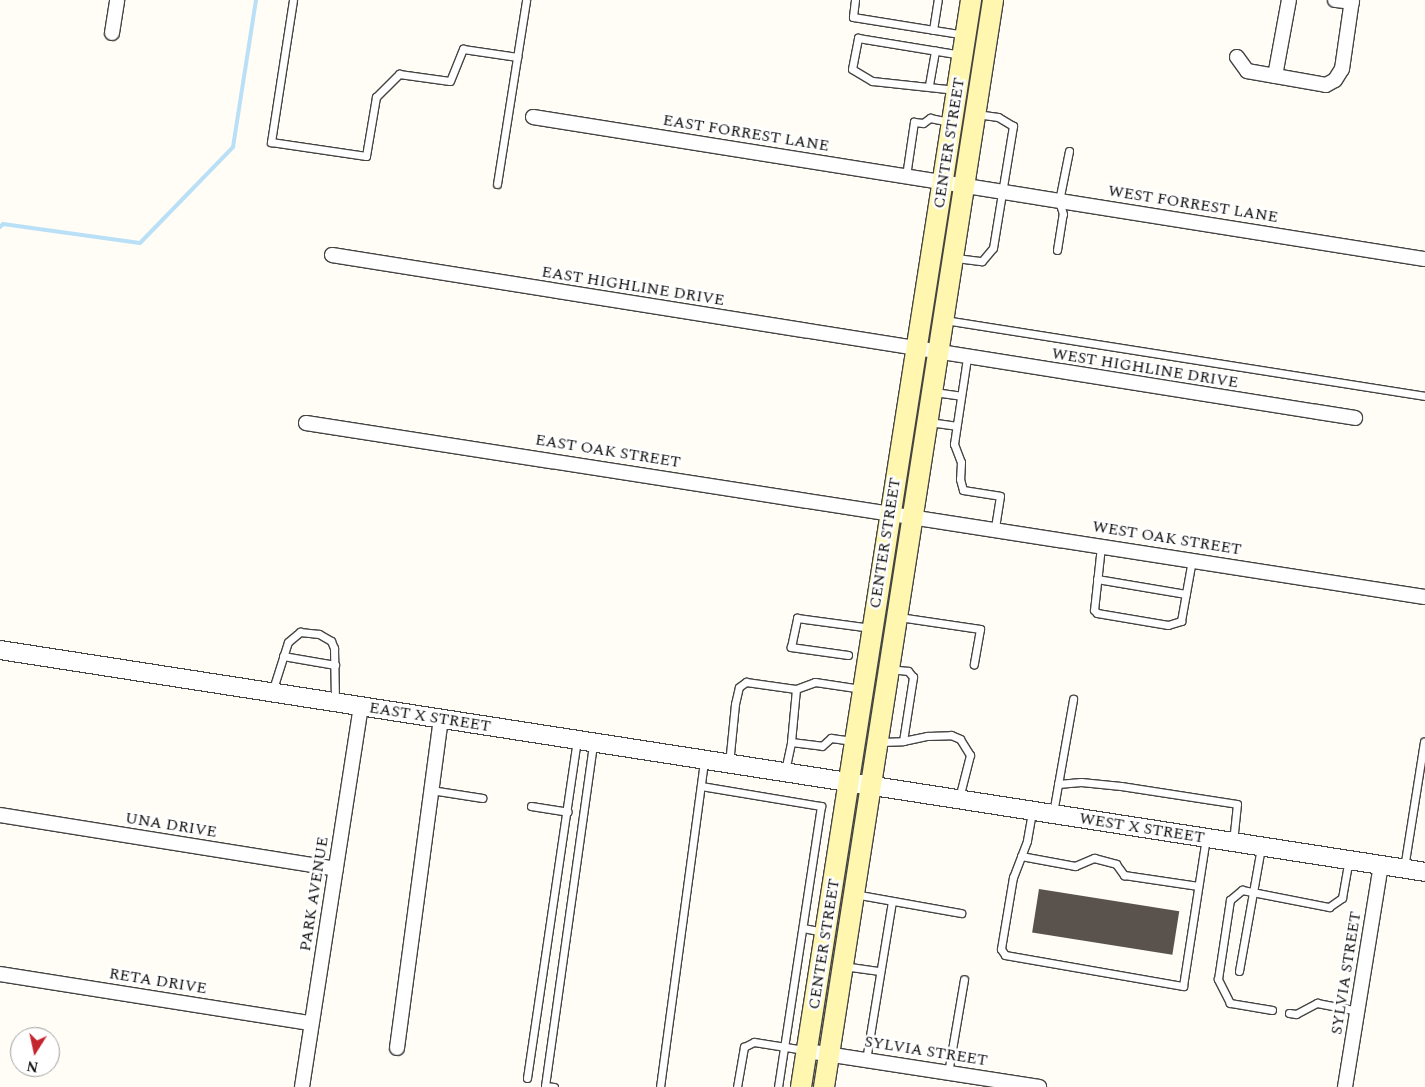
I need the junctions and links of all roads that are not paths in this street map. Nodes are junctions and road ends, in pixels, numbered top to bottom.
1 (117, 0) edge
2 (293, 0) edge
3 (526, 0) edge
4 (856, 0) edge
5 (938, 0) edge
6 (971, 0) edge
7 (993, 0) edge
8 (1289, 0) edge
9 (1335, 0) edge
10 (1352, 1) edge
11 (933, 30) junction
12 (112, 32) dead end
13 (965, 35) junction
14 (935, 51) junction
15 (962, 55) junction
16 (518, 57) junction
17 (1237, 57) dead end
18 (1275, 76) junction
19 (929, 85) junction
20 (957, 90) junction
21 (976, 114) junction
22 (532, 116) dead end
23 (952, 122) junction
24 (1068, 151) dead end
25 (906, 176) junction
26 (497, 184) dead end
27 (954, 184) junction
28 (1002, 192) junction
29 (1059, 201) junction
30 (1057, 250) dead end
31 (332, 255) dead end
32 (954, 258) junction
33 (1425, 259) edge
34 (944, 320) junction
35 (928, 351) junction
36 (967, 358) junction
37 (933, 392) junction
38 (961, 396) junction
39 (1425, 396) edge
40 (1355, 418) dead end
41 (928, 422) junction
42 (306, 423) dead end
43 (956, 426) junction
44 (903, 515) junction
45 (995, 529) junction
46 (1101, 546) junction
47 (1192, 560) junction
48 (1096, 579) junction
49 (1186, 594) junction
50 (1425, 596) edge
51 (898, 616) junction
52 (871, 628) junction
53 (0, 650) edge
54 (848, 655) dead end
55 (283, 656) junction
56 (974, 664) dead end
57 (334, 665) junction
58 (890, 668) junction
59 (796, 689) junction
60 (863, 689) junction
61 (272, 692) junction
62 (1073, 699) dead end
63 (335, 702) junction
64 (361, 706) junction
65 (442, 719) junction
66 (903, 741) junction
67 (585, 742) junction
68 (791, 742) junction
69 (855, 742) junction
70 (878, 742) junction
71 (1424, 742) edge
72 (704, 760) junction
73 (729, 764) junction
74 (784, 773) junction
75 (1058, 784) junction
76 (860, 785) junction
77 (701, 786) junction
78 (431, 790) junction
79 (482, 798) dead end
80 (958, 800) junction
81 (532, 806) dead end
82 (1032, 811) junction
83 (568, 812) junction
84 (1053, 814) junction
85 (0, 815) edge
86 (1206, 838) junction
87 (1233, 842) junction
88 (1261, 847) junction
89 (1021, 856) junction
90 (1349, 860) junction
91 (1382, 865) junction
92 (336, 869) junction
93 (1404, 869) junction
94 (1425, 872) edge
95 (1198, 886) junction
96 (1252, 892) junction
97 (854, 894) junction
98 (892, 901) junction
99 (961, 913) dead end
100 (802, 928) junction
101 (826, 932) junction
102 (843, 966) junction
103 (880, 971) junction
104 (1239, 972) dead end
105 (0, 974) edge
106 (964, 979) dead end
107 (1272, 1010) dead end
108 (1358, 1011) junction
109 (1289, 1013) dead end
110 (311, 1023) junction
111 (784, 1046) junction
112 (397, 1048) dead end
113 (807, 1050) junction
114 (830, 1054) junction
115 (866, 1060) junction
116 (948, 1073) junction
117 (527, 1078) dead end
118 (302, 1087) edge
119 (554, 1087) edge
120 (660, 1087) edge
121 (738, 1087) edge
122 (778, 1087) edge
123 (801, 1087) edge
124 (824, 1087) edge
125 (1039, 1087) edge
126 (1345, 1087) edge

1 - 12 street
2 - 16 lane
3 - 16 lane
4 - 11 lane
5 - 11 lane
6 - 13 main road, CENTER STREET
7 - 21 main road, CENTER STREET
8 - 18 street
9 - 10 street
10 - 18 street
11 - 13 lane
13 - 15 main road, CENTER STREET
14 - 15 lane
14 - 19 lane
14 - 19 lane
15 - 20 main road, CENTER STREET
16 - 26 lane
17 - 18 street
19 - 20 lane
20 - 23 main road, CENTER STREET
21 - 27 main road, CENTER STREET
21 - 28 lane
22 - 25 street, EAST FORREST LANE
23 - 25 lane
23 - 27 main road, CENTER STREET
24 - 29 lane
25 - 27 street, EAST FORREST LANE
27 - 28 street, WEST FORREST LANE
27 - 32 main road, CENTER STREET
27 - 35 main road, CENTER STREET
28 - 29 street, WEST FORREST LANE
28 - 32 lane
29 - 30 lane
29 - 33 street, WEST FORREST LANE
31 - 35 street, EAST HIGHLINE DRIVE
32 - 34 main road, CENTER STREET
34 - 35 main road, CENTER STREET
34 - 39 lane
35 - 36 street, WEST HIGHLINE DRIVE
35 - 37 main road, CENTER STREET
35 - 44 main road, CENTER STREET
36 - 38 lane
36 - 40 street, WEST HIGHLINE DRIVE
37 - 38 lane
37 - 41 main road, CENTER STREET
38 - 43 lane
41 - 43 lane
41 - 44 main road, CENTER STREET
42 - 44 street, EAST OAK STREET
43 - 45 lane
44 - 45 street, WEST OAK STREET
44 - 51 main road, CENTER STREET
44 - 52 main road, CENTER STREET
45 - 46 street, WEST OAK STREET
46 - 47 street, WEST OAK STREET
46 - 48 lane
47 - 49 lane
47 - 50 street, WEST OAK STREET
48 - 49 lane
48 - 49 lane
51 - 56 lane
51 - 58 main road, CENTER STREET
52 - 54 lane
52 - 60 main road, CENTER STREET
53 - 61 street, EAST X STREET
55 - 57 lane
55 - 57 lane
55 - 61 lane
57 - 63 lane
58 - 66 lane
58 - 70 main road, CENTER STREET
59 - 60 lane
59 - 68 lane
59 - 73 lane
60 - 69 main road, CENTER STREET
61 - 63 street, EAST X STREET
62 - 75 lane
63 - 64 street, EAST X STREET
64 - 65 street, EAST X STREET
64 - 92 street, PARK AVENUE
65 - 67 street, EAST X STREET
65 - 78 street
66 - 70 lane
66 - 80 lane
67 - 72 street, EAST X STREET
67 - 83 lane
67 - 119 lane
68 - 69 lane
68 - 74 lane
69 - 76 main road, CENTER STREET
70 - 76 main road, CENTER STREET
71 - 93 lane
72 - 73 street, EAST X STREET
72 - 77 lane
73 - 74 street, EAST X STREET
74 - 76 street, EAST X STREET
75 - 84 lane
75 - 87 lane
76 - 80 street, WEST X STREET
76 - 97 main road, CENTER STREET
76 - 101 main road, CENTER STREET
77 - 100 lane
77 - 120 lane
78 - 79 lane
78 - 112 street
80 - 82 street, WEST X STREET
81 - 83 lane
82 - 84 street, WEST X STREET
82 - 89 lane
83 - 117 lane
84 - 86 street, WEST X STREET
85 - 92 street, UNA DRIVE
86 - 87 street, WEST X STREET
86 - 95 lane
87 - 88 street, WEST X STREET
88 - 90 street, WEST X STREET
88 - 96 lane
89 - 95 lane
89 - 95 lane
90 - 91 street, WEST X STREET
90 - 96 lane
91 - 93 street, WEST X STREET
91 - 108 street, SYLVIA STREET
92 - 110 street, PARK AVENUE
93 - 94 street, WEST X STREET
96 - 104 lane
96 - 107 lane
97 - 98 lane
97 - 102 main road, CENTER STREET
98 - 99 lane
98 - 103 lane
100 - 101 lane
100 - 111 lane
101 - 113 main road, CENTER STREET
102 - 103 lane
102 - 114 main road, CENTER STREET
103 - 115 lane
105 - 110 street, RETA DRIVE
106 - 116 lane
108 - 109 lane
108 - 126 street, SYLVIA STREET
110 - 118 street, PARK AVENUE
111 - 113 lane
111 - 121 lane
111 - 122 lane
113 - 114 street, SYLVIA STREET
113 - 123 main road, CENTER STREET
114 - 115 street, SYLVIA STREET
114 - 124 main road, CENTER STREET
115 - 116 street, SYLVIA STREET
116 - 125 street, SYLVIA STREET

